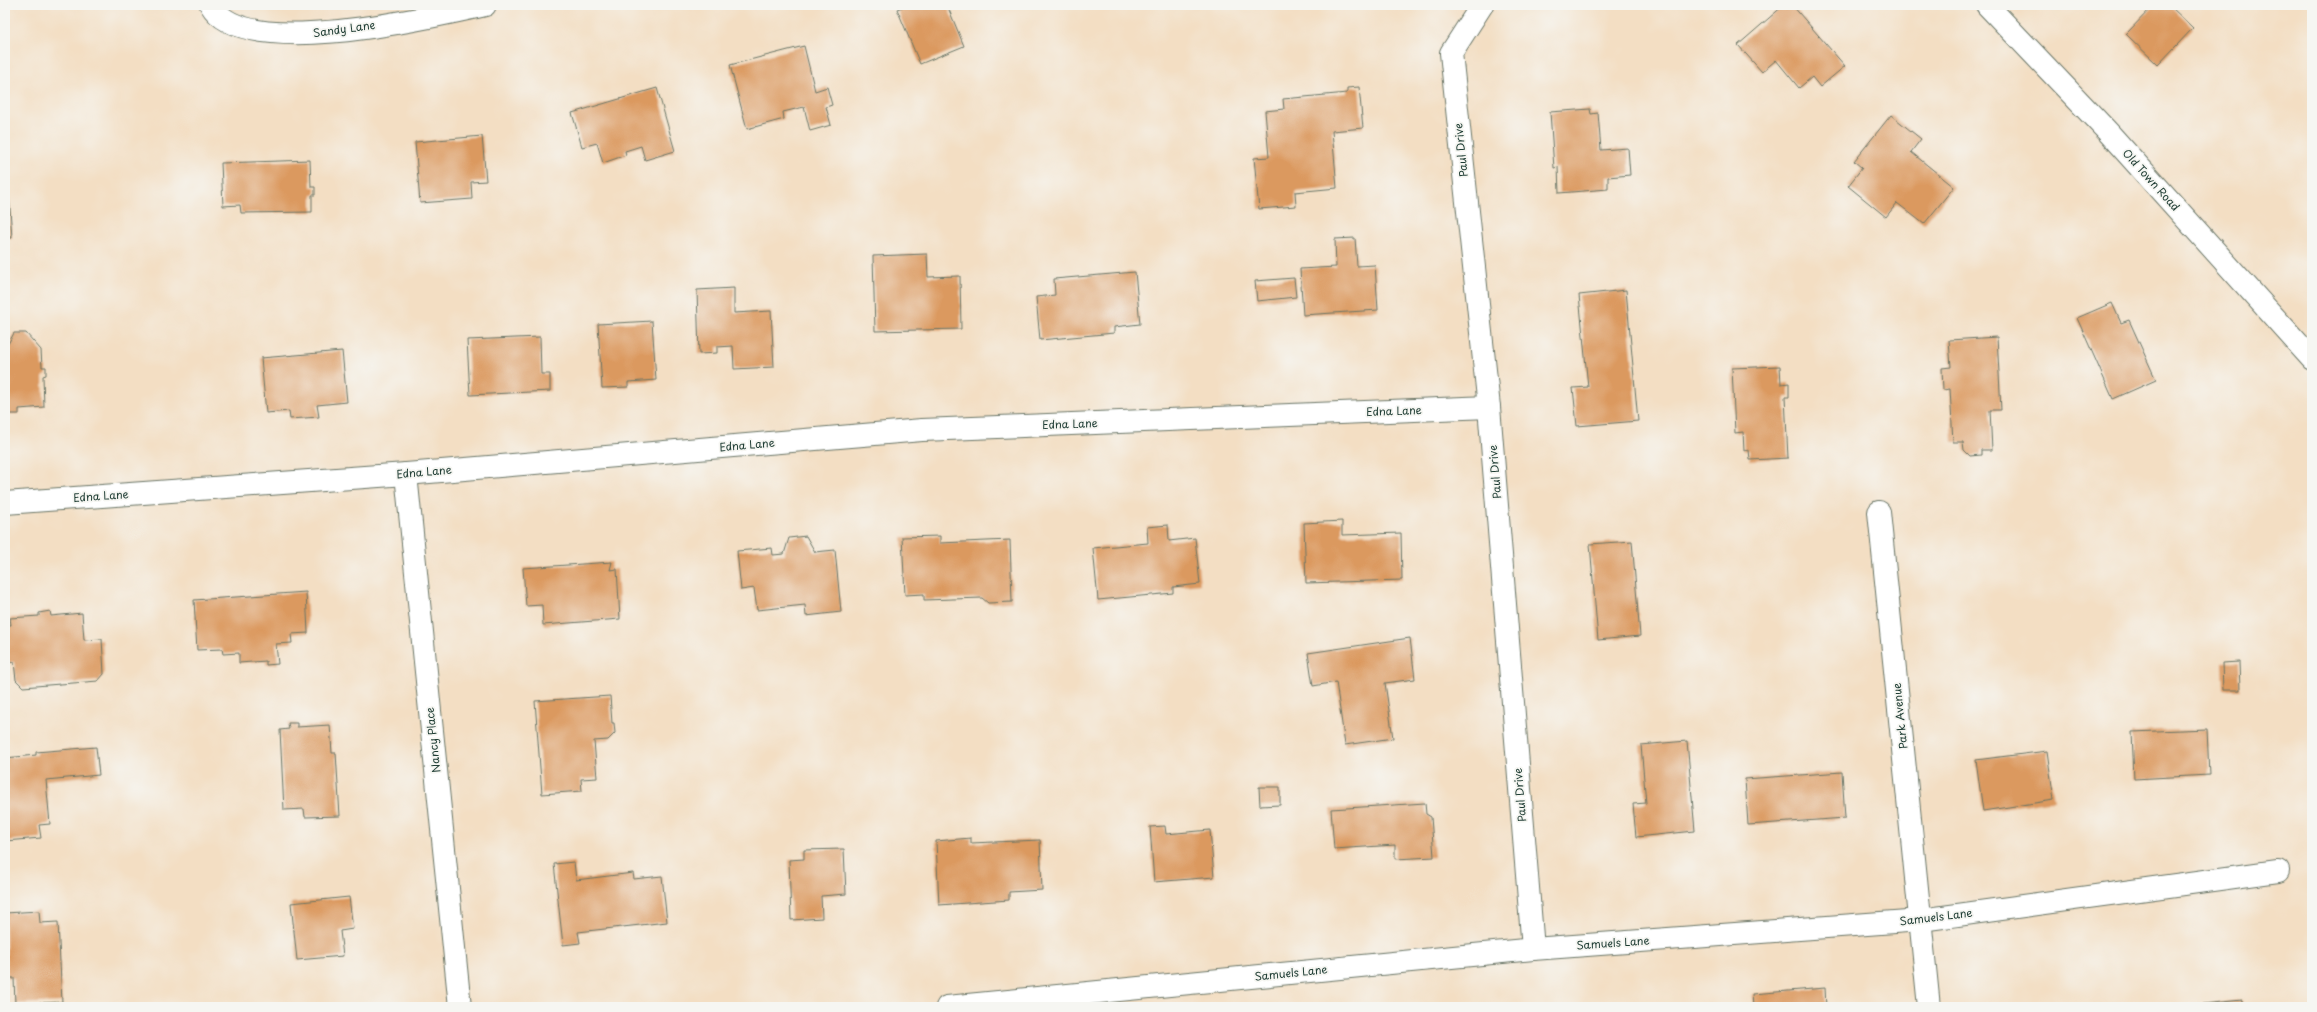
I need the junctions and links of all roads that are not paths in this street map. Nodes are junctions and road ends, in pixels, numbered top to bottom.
1 (211, 5) edge
2 (485, 5) edge
3 (1482, 5) edge
4 (1987, 5) edge
5 (2312, 359) edge
6 (1489, 407) junction
7 (406, 474) junction
8 (5, 503) edge
9 (1879, 512) dead end
10 (2278, 871) dead end
11 (1921, 920) junction
12 (1533, 950) junction
13 (460, 1007) edge
14 (947, 1007) edge
15 (1929, 1007) edge

1 - 2 street, Sandy Lane
3 - 6 street, Paul Drive
4 - 5 street, Old Town Road
6 - 7 street, Edna Lane
6 - 12 street, Paul Drive
7 - 8 street, Edna Lane
7 - 13 street, Nancy Place
9 - 11 street, Park Avenue
10 - 11 street, Samuels Lane
11 - 12 street, Samuels Lane
11 - 15 street, Park Avenue
12 - 14 street, Samuels Lane

